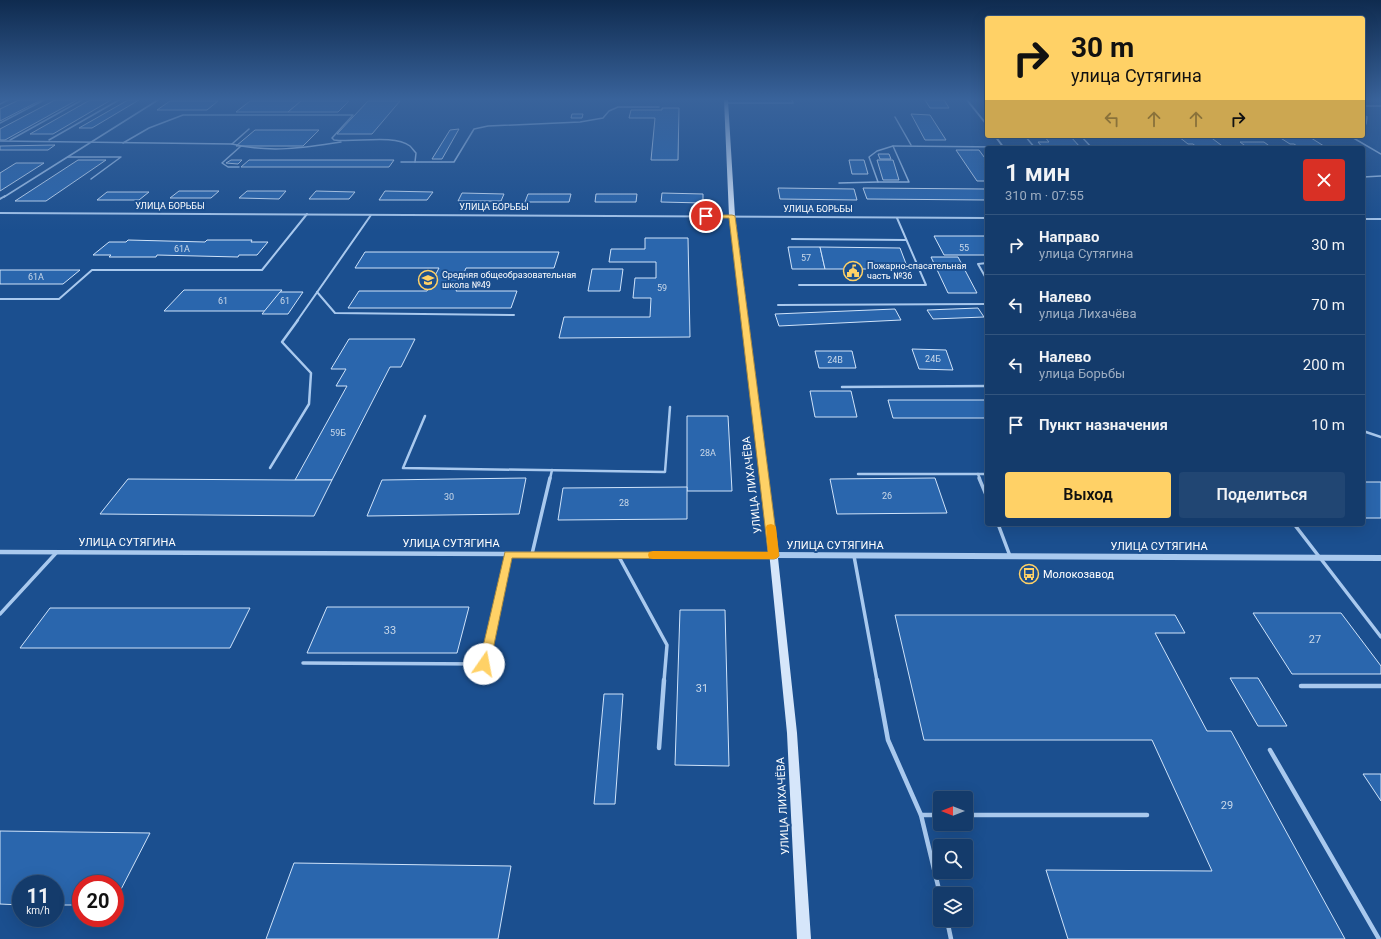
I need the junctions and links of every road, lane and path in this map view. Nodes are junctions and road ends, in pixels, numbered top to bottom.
1 (88, 144) edge
2 (212, 144) edge
3 (232, 144) joint
4 (333, 144) edge
5 (403, 144) edge
6 (465, 144) edge
7 (728, 144) edge
8 (1363, 144) edge
9 (911, 145) joint
10 (241, 146) junction
11 (893, 146) junction
12 (985, 147) edge
13 (1381, 154) edge
14 (66, 157) junction
15 (401, 162) dead end
16 (415, 162) junction
17 (239, 167) dead end
18 (1381, 176) edge
19 (1365, 177) edge
20 (91, 179) dead end
21 (878, 182) junction
22 (838, 183) dead end
23 (0, 199) edge
24 (0, 213) edge
25 (307, 214) junction
26 (371, 215) junction
27 (732, 216) junction
28 (897, 218) junction
29 (985, 218) edge
30 (1365, 219) edge
31 (1381, 219) edge
32 (792, 239) dead end
33 (906, 240) junction
34 (985, 263) edge
35 (985, 276) edge
36 (799, 285) dead end
37 (317, 292) junction
38 (0, 298) edge
39 (985, 304) edge
40 (778, 305) dead end
41 (514, 315) dead end
42 (985, 386) edge
43 (842, 387) dead end
44 (670, 407) dead end
45 (425, 416) dead end
46 (1365, 432) edge
47 (1381, 437) edge
48 (270, 468) dead end
49 (552, 470) junction
50 (858, 474) dead end
51 (978, 474) junction
52 (985, 474) edge
53 (985, 493) edge
54 (999, 526) edge
55 (1296, 526) edge
56 (0, 552) edge
57 (56, 552) junction
58 (508, 554) junction
59 (532, 554) junction
60 (618, 555) junction
61 (774, 556) junction
62 (854, 556) junction
63 (1010, 556) junction
64 (1320, 558) junction
65 (1381, 558) edge
66 (0, 614) edge
67 (1381, 637) edge
68 (303, 663) dead end
69 (1301, 686) dead end
70 (1381, 686) edge
71 (659, 748) dead end
72 (1270, 750) dead end
73 (921, 815) junction
74 (933, 815) edge
75 (973, 815) edge
76 (1147, 815) dead end
77 (938, 887) edge
78 (948, 927) edge
79 (804, 939) edge
80 (951, 939) edge
81 (1379, 939) edge

1 - 14 lane
2 - 3 lane
3 - 10 lane
4 - 10 lane
5 - 16 lane
6 - 16 lane
7 - 27 main road, УЛИЦА ЛИХАЧЁВА
8 - 13 lane
9 - 11 lane
9 - 12 lane
10 - 17 lane
11 - 21 lane
11 - 21 lane
14 - 20 lane
14 - 23 lane
15 - 16 lane
18 - 19 lane
21 - 22 lane
24 - 25 street, УЛИЦА БОРЬБЫ
25 - 26 street, УЛИЦА БОРЬБЫ
25 - 38 lane
26 - 27 street, УЛИЦА БОРЬБЫ
26 - 37 lane
27 - 28 street, УЛИЦА БОРЬБЫ
27 - 61 main road, УЛИЦА ЛИХАЧЁВА
28 - 29 street, УЛИЦА БОРЬБЫ
28 - 33 lane
30 - 31 street
32 - 33 lane
33 - 36 lane
34 - 35 lane
37 - 41 lane
37 - 48 lane
39 - 40 lane
42 - 43 lane
44 - 49 lane
45 - 49 lane
46 - 47 lane
49 - 59 lane
50 - 51 lane
51 - 52 lane
51 - 53 lane
54 - 63 lane
55 - 64 lane
56 - 57 street, УЛИЦА СУТЯГИНА
57 - 58 street, УЛИЦА СУТЯГИНА
57 - 66 lane
58 - 59 street, УЛИЦА СУТЯГИНА
58 - 68 lane
59 - 60 street, УЛИЦА СУТЯГИНА
60 - 61 street, УЛИЦА СУТЯГИНА
60 - 71 lane
61 - 62 street, УЛИЦА СУТЯГИНА
61 - 79 main road, УЛИЦА ЛИХАЧЁВА
62 - 63 street, УЛИЦА СУТЯГИНА
62 - 73 lane
63 - 64 street, УЛИЦА СУТЯГИНА
64 - 65 street, УЛИЦА СУТЯГИНА
64 - 67 lane
69 - 70 lane
72 - 81 lane
73 - 74 lane
73 - 77 lane
75 - 76 lane
78 - 80 lane

